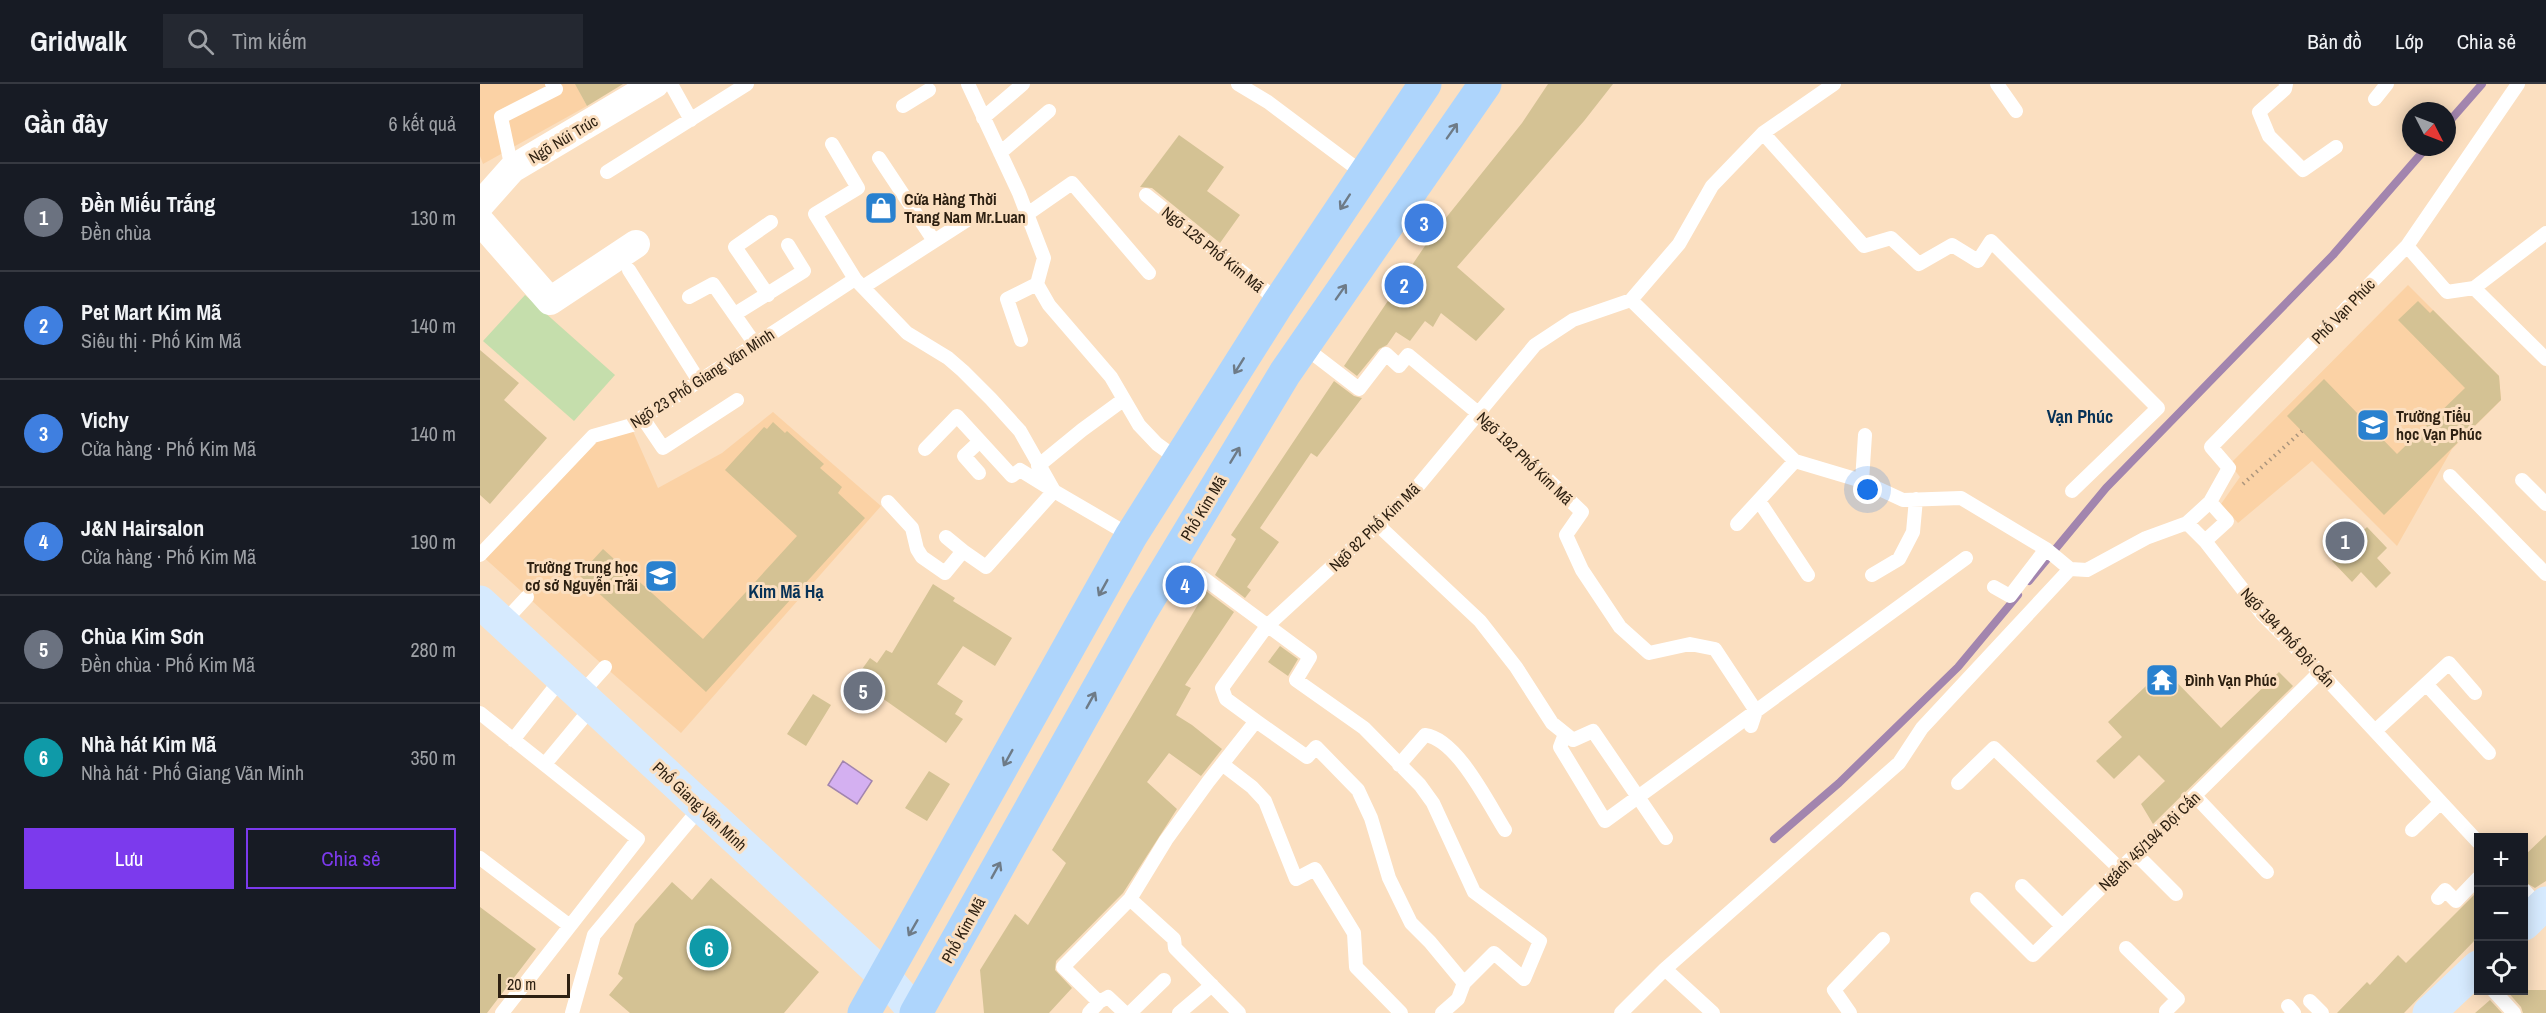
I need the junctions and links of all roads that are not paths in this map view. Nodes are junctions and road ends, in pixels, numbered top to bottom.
1 (552, 84) edge
2 (655, 84) edge
3 (671, 84) edge
4 (747, 84) edge
5 (968, 84) edge
6 (1023, 84) edge
7 (1238, 84) edge
8 (1425, 84) edge
9 (1485, 84) edge
10 (1997, 84) edge
11 (2286, 84) edge
12 (2387, 84) edge
13 (2518, 84) edge
14 (933, 86) edge
15 (1825, 86) edge
16 (1258, 88) edge
17 (2375, 99) dead end
18 (903, 106) dead end
19 (1049, 111) dead end
20 (2016, 111) dead end
21 (983, 118) junction
22 (691, 120) junction
23 (1763, 133) junction
24 (832, 144) dead end
25 (2336, 147) dead end
26 (1000, 153) junction
27 (879, 158) dead end
28 (512, 169) junction
29 (607, 172) dead end
30 (1364, 174) junction
31 (1146, 195) dead end
32 (480, 204) edge
33 (1026, 215) junction
34 (967, 220) dead end
35 (480, 221) edge
36 (771, 222) dead end
37 (2546, 233) edge
38 (934, 241) junction
39 (788, 244) dead end
40 (2407, 246) junction
41 (633, 257) joint
42 (1149, 273) dead end
43 (859, 283) junction
44 (1037, 284) junction
45 (2474, 288) junction
46 (768, 295) junction
47 (689, 297) dead end
48 (1631, 300) junction
49 (1277, 305) junction
50 (735, 315) junction
51 (1021, 340) dead end
52 (755, 344) junction
53 (1303, 346) junction
54 (2546, 359) edge
55 (699, 381) junction
56 (737, 400) dead end
57 (1123, 400) junction
58 (1478, 413) junction
59 (642, 417) junction
60 (1865, 435) dead end
61 (980, 441) junction
62 (925, 449) dead end
63 (1179, 460) junction
64 (1795, 461) junction
65 (1038, 466) junction
66 (979, 473) dead end
67 (2450, 476) dead end
68 (2522, 480) dead end
69 (1862, 481) junction
70 (1054, 491) junction
71 (2072, 491) dead end
72 (1916, 500) junction
73 (1759, 501) junction
74 (888, 502) dead end
75 (2546, 504) edge
76 (2213, 505) junction
77 (2187, 523) junction
78 (1737, 524) dead end
79 (1379, 526) junction
80 (1131, 536) junction
81 (946, 537) dead end
82 (2205, 541) junction
83 (2046, 549) junction
84 (963, 551) junction
85 (480, 555) edge
86 (1965, 558) dead end
87 (1172, 559) junction
88 (2070, 569) junction
89 (2546, 574) edge
90 (1808, 575) dead end
91 (1872, 575) dead end
92 (1994, 587) dead end
93 (527, 597) dead end
94 (492, 612) edge
95 (1267, 626) junction
96 (605, 667) dead end
97 (2320, 672) junction
98 (2426, 684) junction
99 (578, 693) junction
100 (2475, 693) dead end
101 (1756, 711) junction
102 (480, 713) edge
103 (1256, 721) junction
104 (1751, 726) dead end
105 (2375, 731) junction
106 (1565, 734) junction
107 (513, 740) junction
108 (2489, 753) dead end
109 (545, 764) junction
110 (1222, 764) junction
111 (1399, 765) junction
112 (1958, 783) dead end
113 (2195, 796) junction
114 (1638, 797) junction
115 (2441, 802) junction
116 (701, 807) junction
117 (1505, 830) dead end
118 (2412, 830) dead end
119 (1666, 838) dead end
120 (2474, 838) edge
121 (2136, 854) junction
122 (480, 858) edge
123 (2120, 869) junction
124 (2267, 872) dead end
125 (2474, 882) edge
126 (2022, 886) dead end
127 (2176, 894) dead end
128 (2438, 898) dead end
129 (1130, 899) junction
130 (1977, 899) dead end
131 (570, 926) junction
132 (2062, 926) junction
133 (1883, 939) dead end
134 (2126, 948) dead end
135 (1665, 969) junction
136 (885, 977) junction
137 (1164, 980) dead end
138 (2474, 980) edge
139 (1464, 983) junction
140 (1212, 985) junction
141 (2498, 995) edge
142 (2310, 1001) dead end
143 (1099, 1002) junction
144 (502, 1013) edge
145 (572, 1013) edge
146 (864, 1013) edge
147 (916, 1013) edge
148 (1089, 1013) edge
149 (1125, 1013) edge
150 (1130, 1013) edge
151 (1179, 1013) edge
152 (1239, 1013) edge
153 (1401, 1013) edge
154 (1442, 1013) edge
155 (1621, 1013) edge
156 (1713, 1013) edge
157 (1850, 1013) edge
158 (2168, 1013) edge
159 (2322, 1013) edge
160 (2429, 1013) edge
161 (2514, 1013) edge

1 - 28 lane
2 - 28 street, Ngõ Núi Trúc
3 - 22 lane
4 - 22 lane
5 - 21 lane
6 - 21 lane
7 - 16 lane
8 - 30 main road
53 -> 9 main road, Phố Kim Mã
10 - 20 lane
11 - 25 lane
12 - 17 lane
13 - 40 lane, Phố Vạn Phúc
14 - 18 lane
15 - 23 lane, Ngõ 82 Phố Kim Mã
16 - 30 lane
19 - 26 lane
21 - 26 lane
22 - 29 lane
23 - 48 lane, Ngõ 82 Phố Kim Mã
23 - 71 lane
24 - 43 lane
26 - 33 lane
27 - 38 lane
28 - 32 street, Ngõ Núi Trúc
30 -> 49 main road
31 - 49 lane, Ngõ 125 Phố Kim Mã
33 - 42 lane
33 - 44 lane
34 - 38 lane, Ngõ 23 Phố Giang Văn Minh
35 - 41 street
36 - 46 lane
37 - 45 lane
38 - 43 lane, Ngõ 23 Phố Giang Văn Minh
39 - 46 lane
40 - 45 lane
40 - 76 lane, Phố Vạn Phúc
41 - 55 lane
43 - 52 lane, Ngõ 23 Phố Giang Văn Minh
43 - 65 lane
44 - 51 lane
44 - 57 lane
45 - 54 lane
46 - 50 lane
47 - 50 lane
48 - 58 lane, Ngõ 82 Phố Kim Mã
48 - 64 lane
49 -> 63 main road
50 - 52 lane
52 - 55 lane, Ngõ 23 Phố Giang Văn Minh
53 - 58 lane, Ngõ 192 Phố Kim Mã
87 -> 53 main road, Phố Kim Mã
55 - 59 lane, Ngõ 23 Phố Giang Văn Minh
56 - 59 lane
57 - 63 lane
57 - 65 lane
58 - 79 lane, Ngõ 82 Phố Kim Mã
58 - 101 lane, Ngõ 192 Phố Kim Mã
59 - 85 lane, Ngõ 23 Phố Giang Văn Minh
60 - 69 lane
61 - 62 lane
61 - 66 lane
61 - 70 lane
63 - 80 main road
64 - 69 lane
64 - 73 lane
65 - 70 lane
67 - 89 lane
68 - 75 lane
69 - 72 lane
70 - 80 lane
70 - 84 lane
72 - 83 lane
72 - 91 lane
73 - 78 lane
73 - 90 lane
74 - 84 lane
76 - 77 lane, Phố Vạn Phúc
76 - 82 lane
77 - 82 lane, Ngõ 194 Phố Đội Cấn
77 - 88 lane
79 - 95 lane, Ngõ 82 Phố Kim Mã
79 - 106 lane
80 - 87 main road
80 -> 136 main road
81 - 84 lane
82 - 97 lane, Ngõ 194 Phố Đội Cấn
83 - 88 lane
83 - 92 lane
86 - 101 lane
87 - 95 lane
147 -> 87 main road, Phố Kim Mã
88 - 135 lane
93 - 94 lane
94 - 99 main road, Phố Giang Văn Minh
95 - 103 lane, Ngõ 82 Phố Kim Mã
95 - 111 lane
96 - 99 lane
97 - 105 lane, Ngõ 194 Phố Đội Cấn
97 - 113 lane, Ngách 45/194 Đội Cấn
98 - 100 lane
98 - 105 lane
98 - 108 lane
99 - 107 lane
99 - 109 lane
99 - 116 main road, Phố Giang Văn Minh
101 - 104 lane
101 - 114 lane
102 - 107 lane
103 - 110 lane
103 - 139 lane
105 - 115 lane, Ngõ 194 Phố Đội Cấn
106 - 114 lane
106 - 114 lane
107 - 109 lane
109 - 131 lane
110 - 129 lane
110 - 153 lane
111 - 117 lane
111 - 139 lane
112 - 123 lane
113 - 121 lane, Ngách 45/194 Đội Cấn
113 - 124 lane
114 - 119 lane
115 - 118 lane
115 - 120 lane, Ngõ 194 Phố Đội Cấn
116 - 136 main road, Phố Giang Văn Minh
116 - 145 lane
121 - 123 lane, Ngách 45/194 Đội Cấn
121 - 127 lane
122 - 131 lane
123 - 132 lane, Ngách 45/194 Đội Cấn
125 - 128 lane
126 - 132 lane
129 - 140 lane
129 - 143 lane
130 - 132 lane, Ngách 45/194 Đội Cấn
131 - 144 lane
133 - 157 lane
134 - 158 lane
135 - 155 lane
135 - 156 lane
136 - 146 main road
136 - 147 main road, Phố Giang Văn Minh
137 - 150 lane
138 - 160 main road
139 - 154 lane
140 - 151 lane
140 - 152 lane
141 - 161 lane
142 - 159 lane
143 - 148 lane
143 - 149 lane

